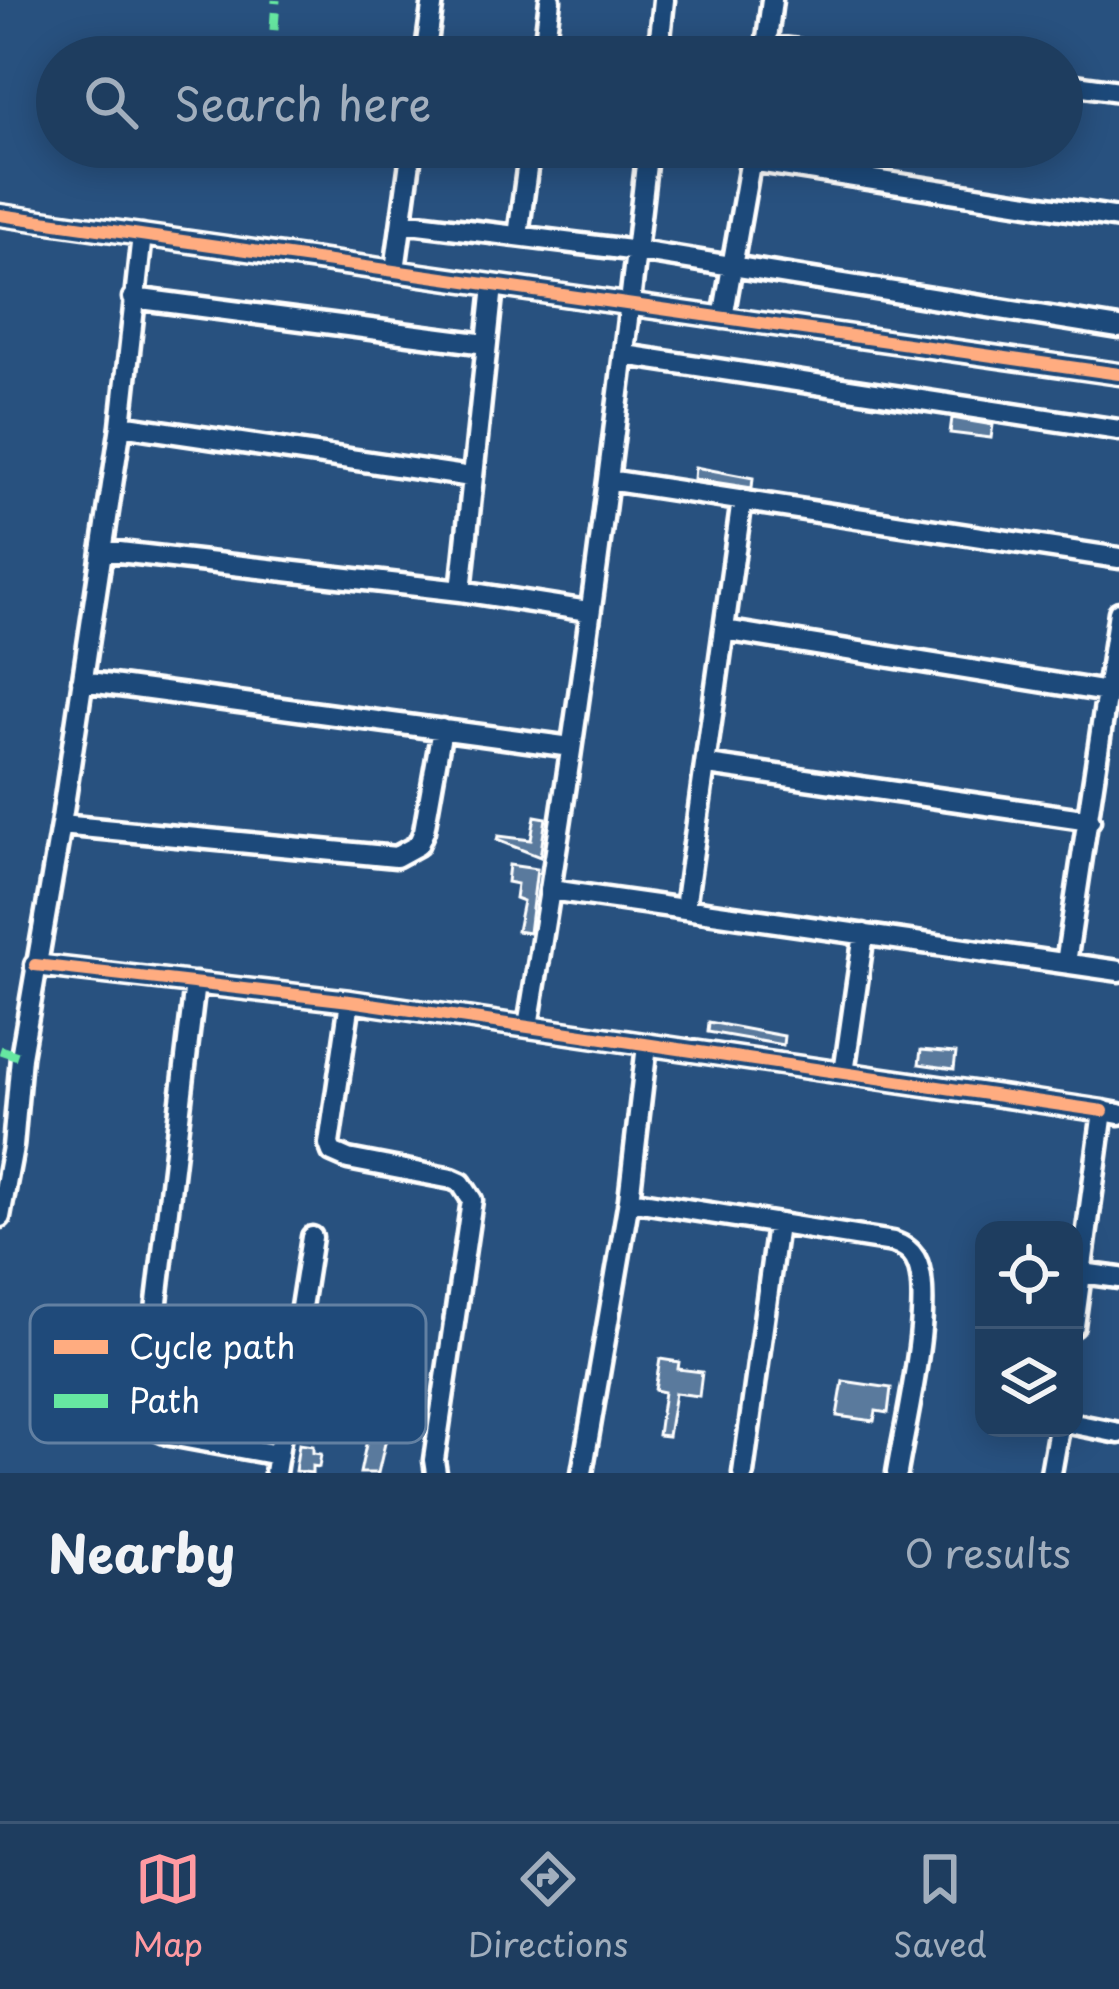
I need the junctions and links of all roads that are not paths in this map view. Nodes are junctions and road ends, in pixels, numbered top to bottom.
1 (433, 0) edge
2 (550, 0) edge
3 (664, 0) edge
4 (772, 0) edge
5 (428, 36) edge
6 (546, 36) edge
7 (660, 36) edge
8 (767, 36) edge
9 (1083, 86) edge
10 (1119, 91) edge
11 (409, 168) edge
12 (527, 168) edge
13 (646, 168) edge
14 (749, 168) edge
15 (832, 168) edge
16 (0, 215) edge
17 (1119, 218) edge
18 (402, 222) junction
19 (142, 235) junction
20 (518, 236) junction
21 (638, 251) junction
22 (731, 265) junction
23 (395, 270) junction
24 (493, 286) junction
25 (133, 298) junction
26 (632, 305) junction
27 (723, 318) junction
28 (1119, 328) edge
29 (486, 344) junction
30 (625, 356) junction
31 (1119, 374) edge
32 (121, 425) junction
33 (1119, 430) edge
34 (471, 477) junction
35 (608, 480) junction
36 (742, 500) junction
37 (102, 550) junction
38 (1119, 559) edge
39 (461, 591) junction
40 (588, 611) junction
41 (1119, 612) edge
42 (724, 630) junction
43 (82, 681) junction
44 (1107, 692) junction
45 (442, 729) junction
46 (571, 747) junction
47 (708, 765) junction
48 (1090, 820) junction
49 (62, 825) junction
50 (550, 890) junction
51 (685, 908) junction
52 (864, 934) junction
53 (1066, 963) junction
54 (35, 965) junction
55 (1119, 971) edge
56 (195, 983) junction
57 (350, 1001) junction
58 (528, 1026) junction
59 (646, 1045) junction
60 (844, 1073) junction
61 (1111, 1112) edge
62 (629, 1200) junction
63 (0, 1216) edge
64 (777, 1225) junction
65 (312, 1237) dead end
66 (1083, 1267) edge
67 (1083, 1273) edge
68 (1119, 1278) edge
69 (157, 1305) edge
70 (301, 1305) edge
71 (1083, 1426) edge
72 (1119, 1433) edge
73 (1057, 1437) edge
74 (199, 1443) edge
75 (276, 1464) edge
76 (436, 1473) edge
77 (582, 1473) edge
78 (743, 1473) edge
79 (897, 1473) edge
80 (1051, 1473) edge

1 - 5 street
2 - 6 street
3 - 7 street
4 - 8 street
9 - 10 street
11 - 18 street
12 - 20 street
13 - 21 street
14 - 22 street
15 - 17 street
16 - 19 street
18 - 20 street
18 - 23 street
19 - 23 street
19 - 25 street
20 - 21 street
21 - 22 street
21 - 26 street
22 - 27 street
22 - 28 street
23 - 24 street
24 - 26 street
24 - 29 street
25 - 29 street
25 - 32 street
26 - 27 street
26 - 30 street
27 - 31 street
29 - 34 street
30 - 33 street
30 - 35 street
32 - 34 street
32 - 37 street
34 - 39 street
35 - 36 street
35 - 40 street
36 - 38 street
36 - 42 street
37 - 39 street
37 - 43 street
39 - 40 street
40 - 46 street
41 - 44 street
42 - 44 street
42 - 47 street
43 - 45 street
43 - 49 street
44 - 48 street
45 - 46 street
45 - 49 street
46 - 50 street
47 - 48 street
47 - 51 street
48 - 53 street
49 - 54 street
50 - 51 street
50 - 58 street
51 - 52 street
52 - 53 street
52 - 60 street
53 - 55 street
54 - 56 street
54 - 63 street
56 - 57 street
56 - 69 street
57 - 58 street
57 - 76 street
58 - 59 street
59 - 60 street
59 - 62 street
60 - 61 street
61 - 66 street
62 - 64 street
62 - 77 street
64 - 78 street
64 - 79 street
65 - 70 street
67 - 68 street
71 - 72 street
73 - 80 street
74 - 75 street

